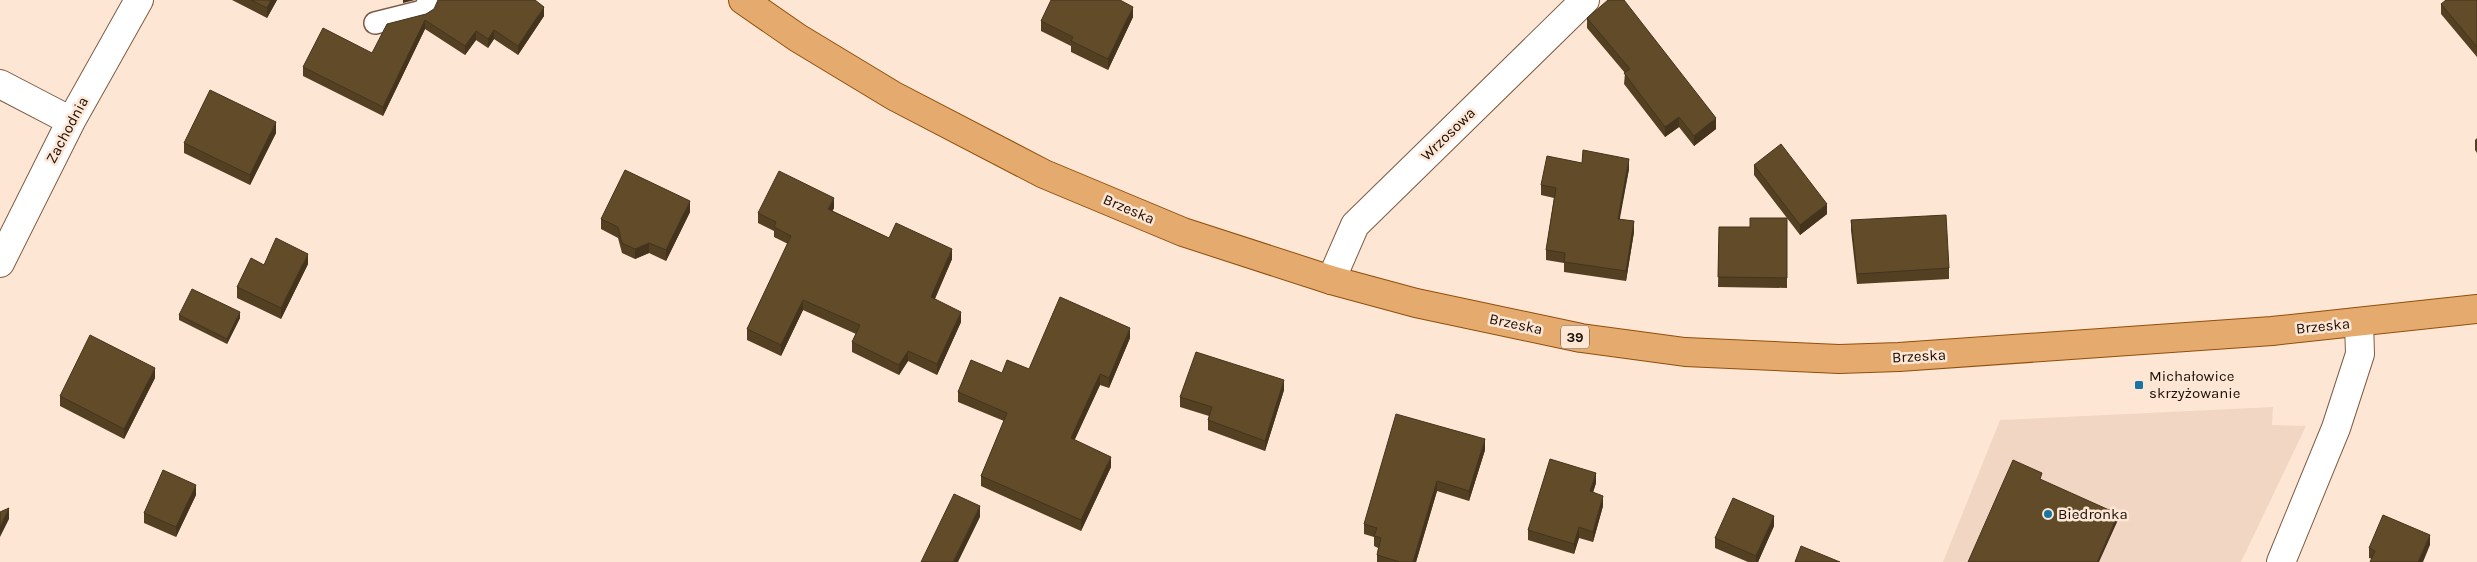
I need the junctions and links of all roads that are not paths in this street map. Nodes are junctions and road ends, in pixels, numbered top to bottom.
1 (139, 0) edge
2 (430, 0) edge
3 (743, 0) edge
4 (1585, 0) edge
5 (375, 23) dead end
6 (0, 84) edge
7 (71, 121) junction
8 (0, 262) edge
9 (1331, 280) junction
10 (2477, 309) edge
11 (2359, 322) junction
12 (2281, 562) edge

1 - 7 street, Zachodnia
2 - 5 lane
3 - 9 main road, Brzeska / 39
4 - 9 street, Wrzosowa
6 - 7 street
7 - 8 street, Zachodnia
9 - 11 main road, Brzeska / 39
10 - 11 main road, Brzeska / 39
11 - 12 street

